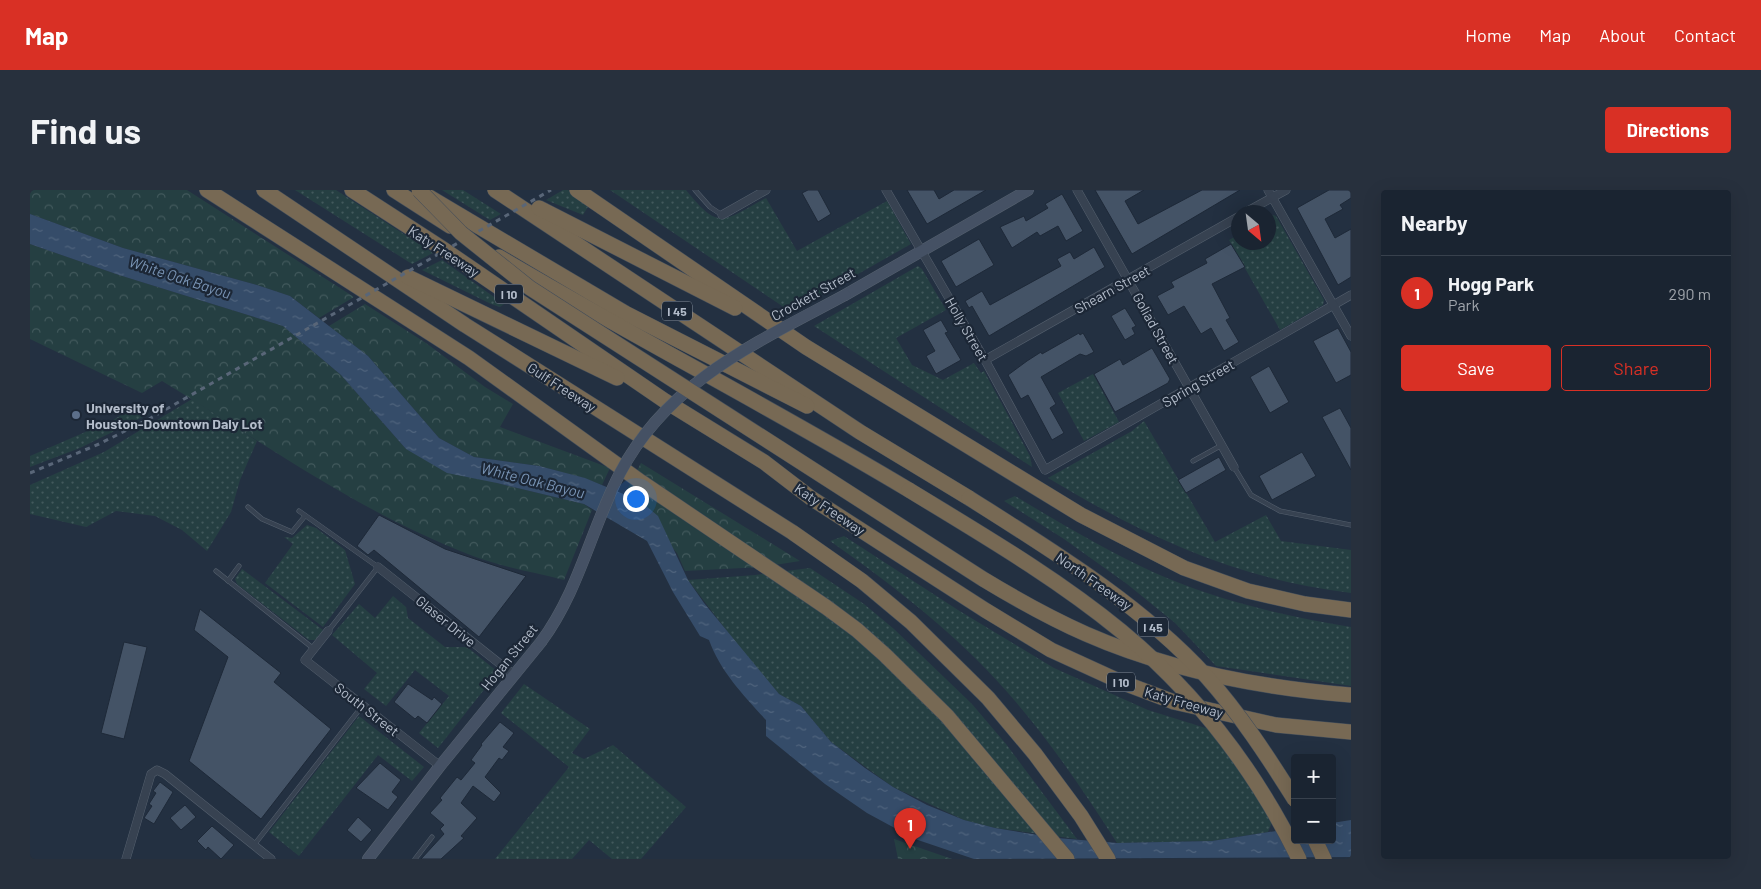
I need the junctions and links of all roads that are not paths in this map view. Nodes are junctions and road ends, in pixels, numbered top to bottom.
1 (207, 190) edge
2 (352, 190) edge
3 (394, 190) edge
4 (419, 190) edge
5 (495, 190) edge
6 (503, 190) edge
7 (576, 190) edge
8 (696, 190) edge
9 (766, 190) edge
10 (886, 190) edge
11 (1028, 190) edge
12 (1077, 190) edge
13 (1286, 190) edge
14 (270, 194) edge
15 (1270, 194) edge
16 (1255, 205) edge
17 (722, 215) joint
18 (1231, 221) edge
19 (921, 251) junction
20 (360, 253) junction
21 (1129, 280) junction
22 (1351, 295) edge
23 (1333, 305) junction
24 (1351, 336) edge
25 (806, 347) junction
26 (985, 360) junction
27 (1190, 389) junction
28 (665, 401) junction
29 (860, 432) junction
30 (1222, 446) junction
31 (633, 450) joint
32 (1193, 461) dead end
33 (1235, 469) joint
34 (1045, 470) joint
35 (248, 507) dead end
36 (299, 511) dead end
37 (305, 516) junction
38 (1351, 525) edge
39 (239, 566) dead end
40 (378, 567) junction
41 (216, 571) dead end
42 (228, 581) junction
43 (1351, 610) edge
44 (328, 631) joint
45 (314, 649) junction
46 (514, 675) junction
47 (1351, 695) edge
48 (363, 705) junction
49 (1351, 732) edge
50 (440, 766) junction
51 (1294, 799) edge
52 (432, 837) dead end
53 (1317, 844) edge
54 (254, 845) junction
55 (126, 859) edge
56 (271, 859) edge
57 (368, 859) edge
58 (415, 859) edge
59 (1067, 859) edge
60 (1108, 859) edge
61 (1299, 859) edge
62 (1324, 859) edge

1 - 59 highway
2 - 28 highway, Katy Freeway / I 10
3 - 61 highway, bridge
4 - 29 highway
4 - 47 highway, bridge
5 - 29 highway, I 45
6 - 25 highway
7 - 25 highway
8 - 17 lane
9 - 17 street
10 - 19 street, Holly Street
11 - 19 main road, Crockett Street
12 - 21 street, Goliad Street
13 - 15 street
14 - 20 highway, Gulf Freeway
15 - 16 street
15 - 23 street
18 - 21 street, Shearn Street
19 - 26 street, Holly Street
19 - 31 main road, Crockett Street, bridge
20 - 28 highway
20 - 60 highway, Gulf Freeway
21 - 26 street, Shearn Street
21 - 27 street, Goliad Street
22 - 23 street, Spring Street
23 - 24 street
23 - 27 street, Spring Street
25 - 43 highway
26 - 34 street, Holly Street
27 - 30 street, Goliad Street
27 - 34 street, Spring Street
28 - 49 highway, Katy Freeway / I 10
29 - 51 highway, North Freeway / I 45, bridge
30 - 32 lane
30 - 33 street, Goliad Street
31 - 46 main road, Hogan Street, bridge
33 - 38 lane
35 - 37 lane
36 - 37 lane
37 - 40 lane
39 - 42 lane
40 - 44 lane
40 - 46 street, Glaser Drive
41 - 42 lane
42 - 45 lane
44 - 45 street
45 - 48 street, South Street
46 - 50 main road, Hogan Street
48 - 50 street, South Street
48 - 54 lane
50 - 57 main road, Hogan Street
52 - 58 lane
53 - 62 highway
54 - 55 street
54 - 56 street

